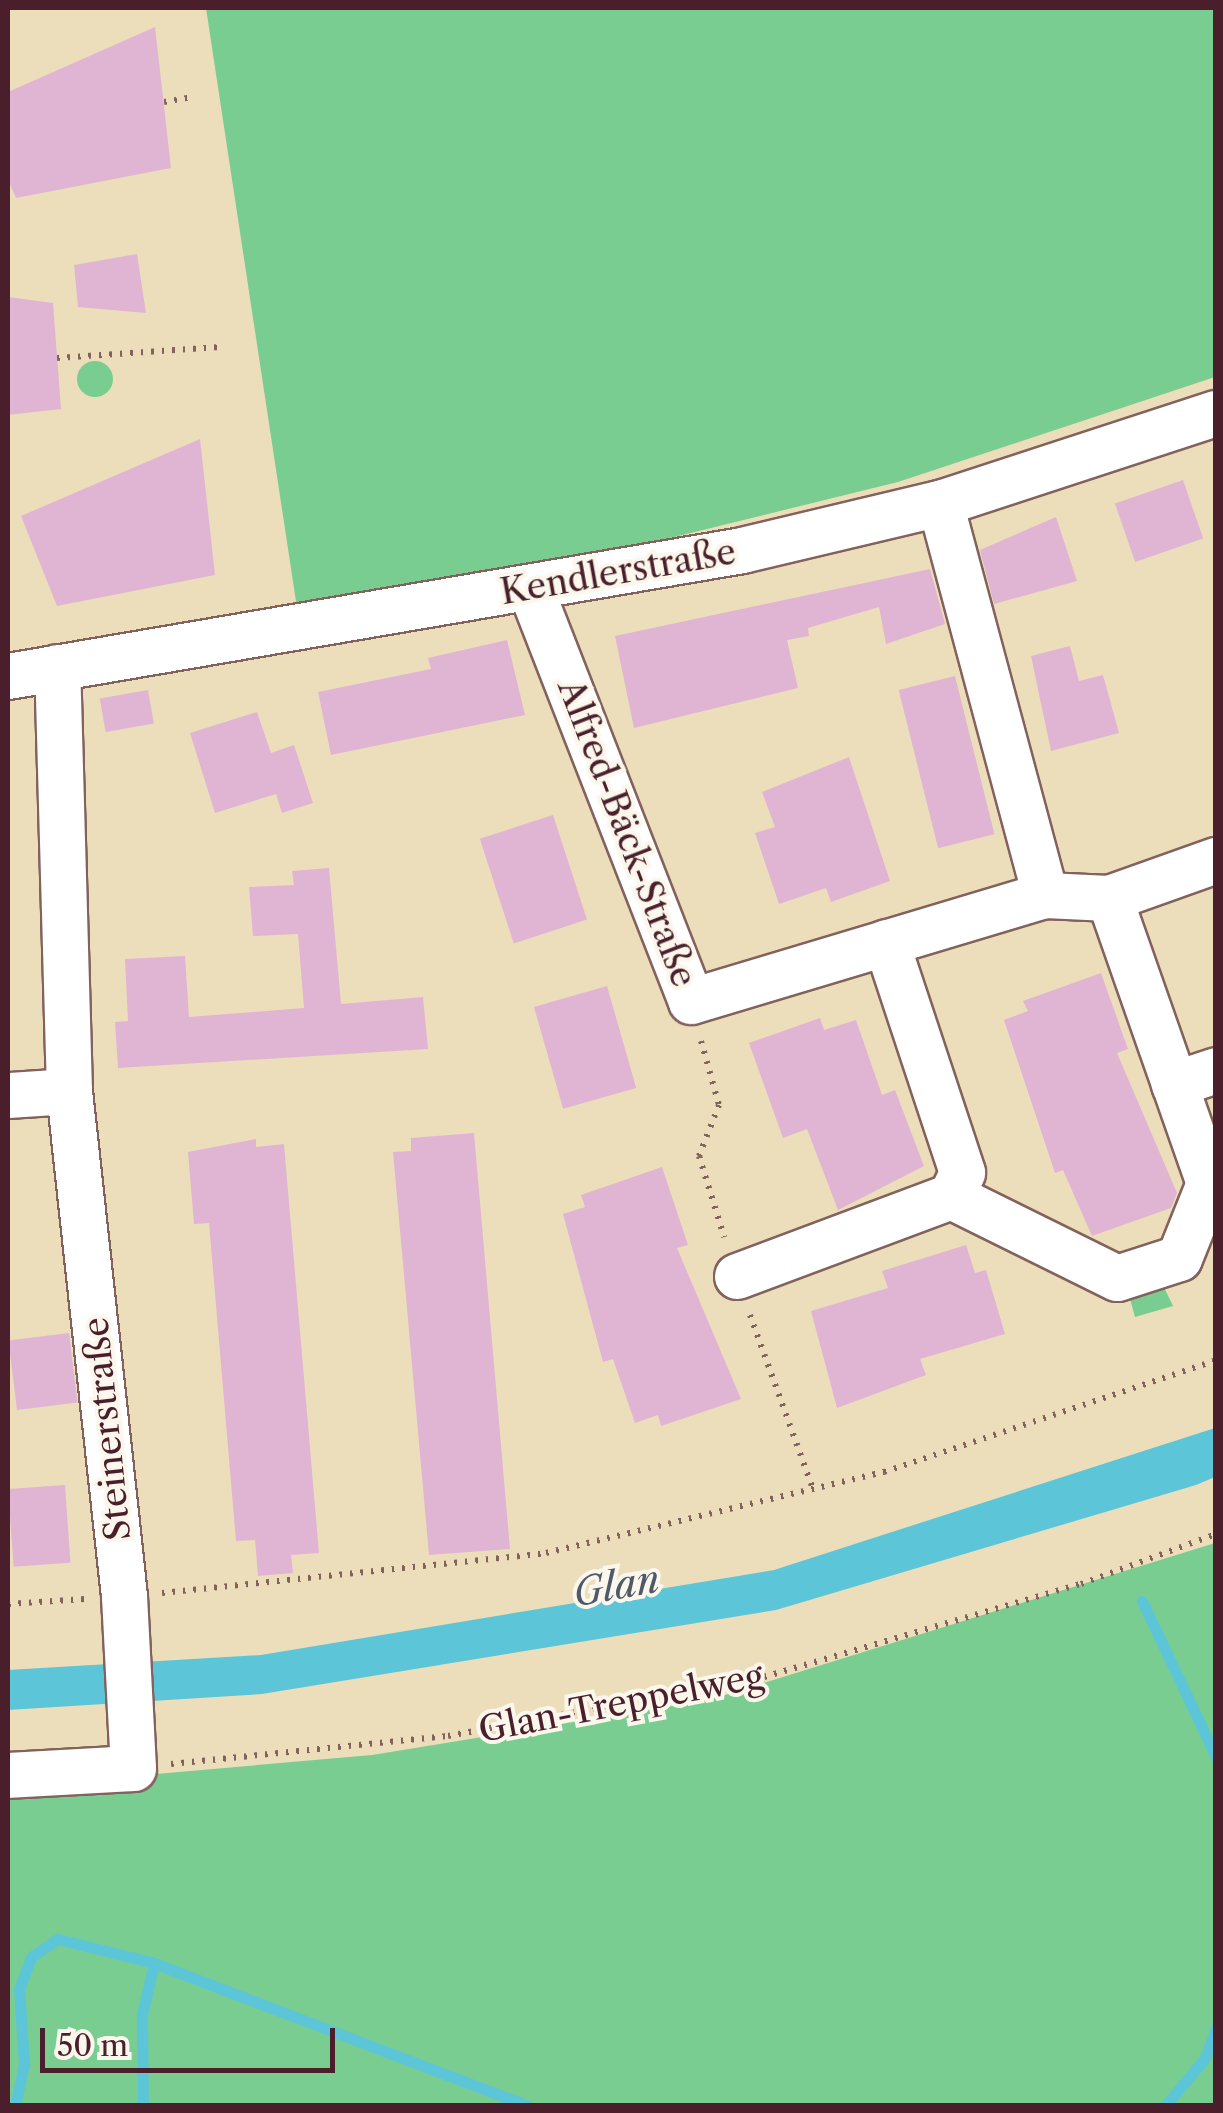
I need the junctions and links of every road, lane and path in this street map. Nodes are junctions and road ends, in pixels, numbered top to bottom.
1 (192, 98) dead end
2 (164, 102) dead end
3 (220, 347) dead end
4 (57, 358) dead end
5 (1216, 413) edge
6 (940, 503) junction
7 (530, 588) junction
8 (56, 667) junction
9 (8, 676) edge
10 (1216, 860) edge
11 (1046, 895) junction
12 (1109, 898) junction
13 (886, 942) junction
14 (1195, 1077) edge
15 (70, 1091) junction
16 (8, 1095) edge
17 (951, 1196) junction
18 (737, 1276) dead end
19 (1216, 1360) edge
20 (1216, 1534) edge
21 (8, 1604) edge
22 (124, 1615) junction
23 (132, 1761) junction
24 (8, 1775) edge

1 - 2 path
3 - 4 path
5 - 6 street, Kendlerstraße
6 - 7 street, Kendlerstraße
6 - 11 street
7 - 8 street, Kendlerstraße
7 - 13 street, Alfred-Bäck-Straße
8 - 9 street, Kendlerstraße
8 - 15 street, Steinerstraße
10 - 12 street, Alfred-Bäck-Straße
11 - 12 street, Alfred-Bäck-Straße
11 - 13 street, Alfred-Bäck-Straße
12 - 14 street
13 - 17 street
14 - 17 street
15 - 16 street
15 - 22 street, Steinerstraße
17 - 18 street
19 - 22 path
20 - 23 path, Glan-Treppelweg
21 - 22 path
22 - 23 street, Steinerstraße
23 - 24 street

